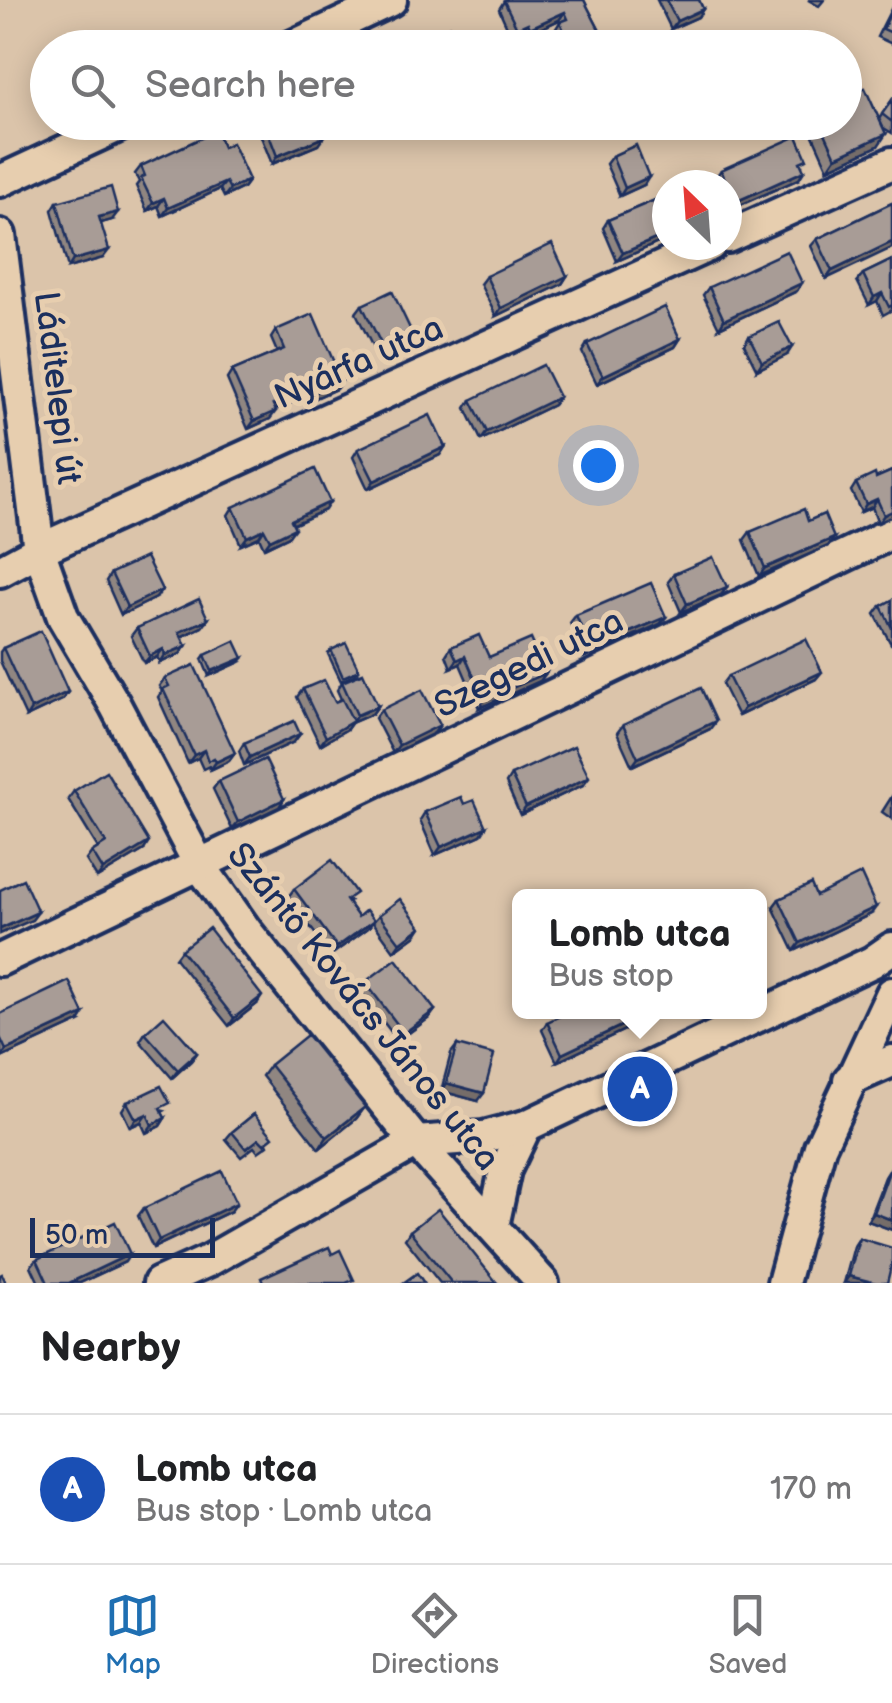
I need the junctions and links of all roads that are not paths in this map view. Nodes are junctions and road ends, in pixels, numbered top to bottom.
1 (391, 0) edge
2 (327, 30) edge
3 (89, 140) edge
4 (892, 162) edge
5 (0, 182) edge
6 (742, 231) edge
7 (0, 235) edge
8 (677, 260) edge
9 (892, 533) edge
10 (39, 550) junction
11 (0, 570) edge
12 (199, 864) junction
13 (892, 948) edge
14 (0, 960) edge
15 (892, 993) edge
16 (767, 1012) edge
17 (752, 1019) edge
18 (892, 1062) edge
19 (849, 1080) junction
20 (526, 1126) junction
21 (416, 1142) junction
22 (494, 1226) junction
23 (158, 1283) edge
24 (543, 1283) edge
25 (783, 1283) edge

1 - 2 street
3 - 5 street
4 - 6 street
7 - 10 street, Láditelepi út
8 - 10 street, Nyárfa utca
9 - 12 street, Szegedi utca
10 - 11 street, Nyárfa utca
10 - 12 street, Szántó Kovács János utca
12 - 14 street, Szegedi utca
12 - 21 street, Szántó Kovács János utca
13 - 16 street
15 - 19 street
17 - 20 street
18 - 19 street
19 - 25 street
20 - 21 street
20 - 22 street
21 - 22 street, Szántó Kovács János utca
21 - 23 street
22 - 24 street, Szántó Kovács János utca

